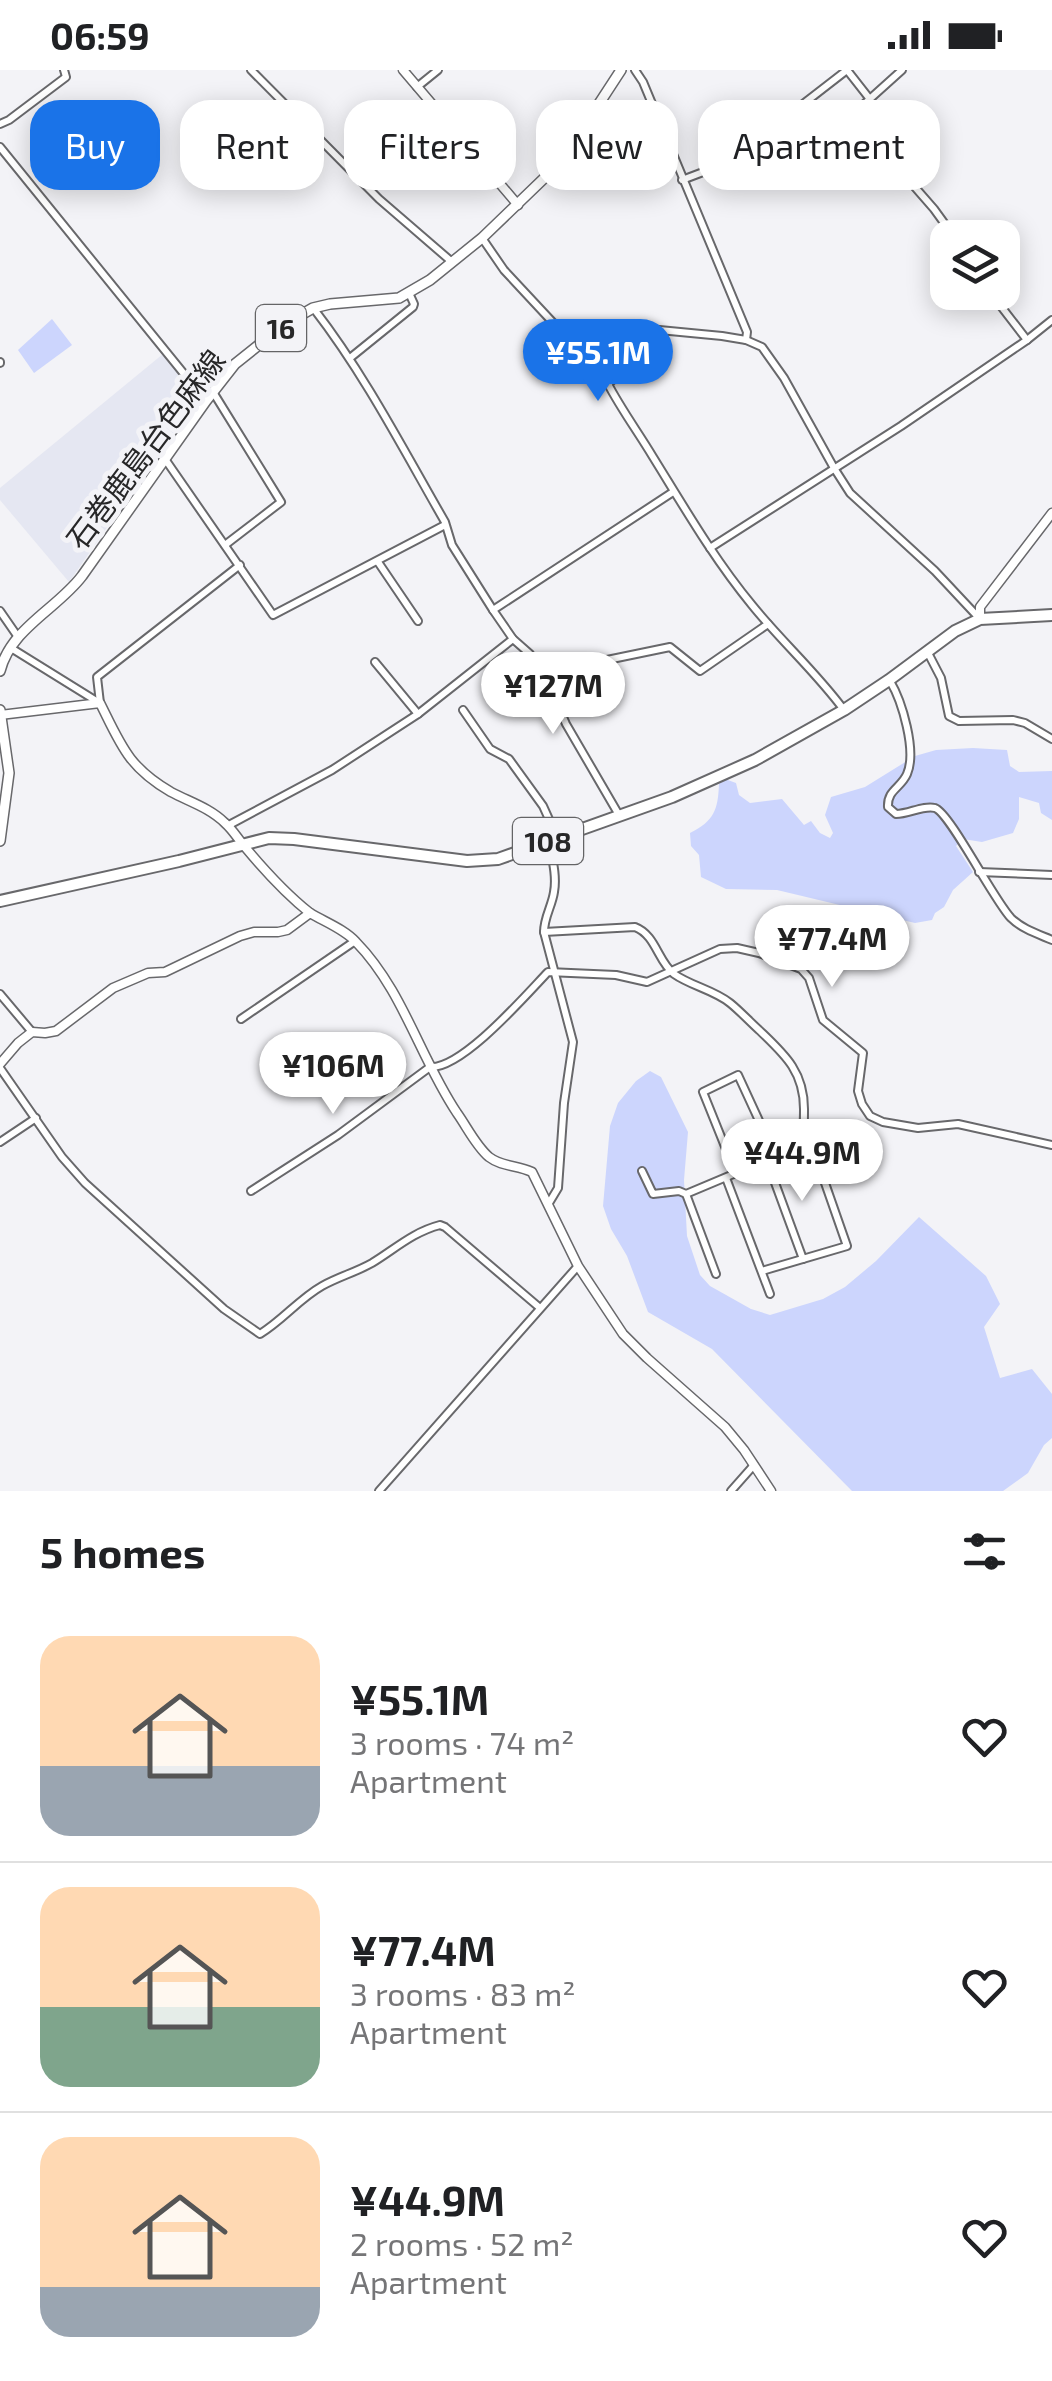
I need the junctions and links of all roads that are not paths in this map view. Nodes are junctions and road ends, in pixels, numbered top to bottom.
1 (64, 70) edge
2 (251, 70) edge
3 (403, 70) edge
4 (438, 70) edge
5 (620, 70) edge
6 (636, 70) edge
7 (902, 70) edge
8 (417, 87) junction
9 (869, 98) junction
10 (0, 124) edge
11 (0, 147) edge
12 (682, 180) junction
13 (518, 205) junction
14 (942, 220) edge
15 (482, 238) junction
16 (452, 262) junction
17 (409, 293) junction
18 (313, 308) junction
19 (1004, 310) edge
20 (1052, 320) edge
21 (666, 331) junction
22 (746, 340) junction
23 (1027, 340) junction
24 (350, 358) junction
25 (209, 397) junction
26 (166, 459) junction
27 (834, 468) junction
28 (673, 492) junction
29 (1052, 513) edge
30 (445, 525) junction
31 (225, 545) junction
32 (710, 548) junction
33 (378, 562) junction
34 (240, 565) junction
35 (493, 610) junction
36 (0, 612) edge
37 (1052, 615) edge
38 (980, 619) junction
39 (418, 621) dead end
40 (768, 624) junction
41 (18, 637) junction
42 (513, 639) junction
43 (10, 647) junction
44 (927, 652) junction
45 (376, 662) dead end
46 (0, 670) edge
47 (889, 680) junction
48 (552, 692) junction
49 (100, 703) junction
50 (463, 710) dead end
51 (844, 710) junction
52 (0, 713) edge
53 (418, 714) junction
54 (1052, 740) edge
55 (619, 816) junction
56 (229, 826) junction
57 (553, 839) junction
58 (0, 841) edge
59 (242, 844) junction
60 (979, 872) junction
61 (1052, 876) edge
62 (0, 901) edge
63 (310, 914) junction
64 (544, 932) junction
65 (1052, 940) edge
66 (355, 941) junction
67 (554, 972) junction
68 (671, 972) junction
69 (0, 994) edge
70 (241, 1018) dead end
71 (32, 1032) junction
72 (0, 1066) edge
73 (430, 1066) junction
74 (36, 1118) junction
75 (804, 1133) junction
76 (0, 1142) edge
77 (1052, 1145) edge
78 (781, 1154) junction
79 (767, 1161) junction
80 (642, 1172) dead end
81 (736, 1174) junction
82 (726, 1178) junction
83 (250, 1191) dead end
84 (686, 1194) junction
85 (548, 1203) junction
86 (803, 1259) junction
87 (578, 1266) junction
88 (762, 1272) junction
89 (716, 1274) dead end
90 (770, 1294) dead end
91 (540, 1308) junction
92 (754, 1465) junction
93 (379, 1491) edge
94 (731, 1491) edge
95 (771, 1491) edge

1 - 10 street
2 - 16 street
3 - 8 street
4 - 8 street
5 - 13 main road, 石巻鹿島台色麻線 / 16
6 - 12 street
7 - 9 street
8 - 13 street
9 - 12 street
9 - 14 street
11 - 25 street
12 - 22 street
13 - 15 main road, 石巻鹿島台色麻線 / 16
15 - 16 main road, 石巻鹿島台色麻線 / 16
15 - 21 street
16 - 17 main road, 石巻鹿島台色麻線 / 16
17 - 18 main road, 石巻鹿島台色麻線 / 16
17 - 24 street
18 - 24 street
18 - 25 main road, 石巻鹿島台色麻線 / 16
19 - 23 street
20 - 23 street
21 - 22 street
21 - 28 street
22 - 27 street
23 - 27 street
24 - 30 street
25 - 26 main road, 石巻鹿島台色麻線 / 16
25 - 31 street
26 - 31 street
26 - 41 main road, 石巻鹿島台色麻線 / 16
27 - 32 street
27 - 38 street
28 - 32 street
28 - 35 street
29 - 38 street
30 - 33 street
30 - 35 street
31 - 34 street
32 - 40 street
33 - 34 street
33 - 39 street
34 - 49 street
35 - 42 street
36 - 41 street
37 - 38 highway, 108
38 - 44 highway, 108
40 - 48 street
40 - 51 street
41 - 43 main road, 石巻鹿島台色麻線 / 16
42 - 48 street
42 - 53 street
43 - 46 main road, 石巻鹿島台色麻線 / 16
43 - 49 street
44 - 47 highway, 108
44 - 54 street
45 - 53 street
47 - 51 highway, 108
47 - 60 street
48 - 55 street
49 - 52 street
49 - 56 street
50 - 57 street
51 - 55 highway, 108
52 - 58 main road
53 - 56 street
55 - 57 highway, 108
56 - 59 street
57 - 59 highway, 108
57 - 64 street
59 - 62 highway, 108
59 - 63 street
60 - 61 street
60 - 65 street
63 - 66 street
63 - 71 street
64 - 67 street
64 - 68 street
66 - 70 street
66 - 73 street
67 - 68 street
67 - 73 street
67 - 85 street
68 - 75 street
68 - 77 street
69 - 71 street
71 - 72 street
72 - 74 street
73 - 83 street
73 - 85 street
74 - 76 street
74 - 91 street
75 - 78 street
75 - 86 street
78 - 79 street
78 - 81 street
79 - 81 street
79 - 86 street
80 - 84 street
81 - 82 street
82 - 84 street
82 - 88 street
84 - 89 street
85 - 87 street
86 - 88 street
87 - 91 street
87 - 92 street
88 - 90 street
91 - 93 street
92 - 94 street
92 - 95 street

